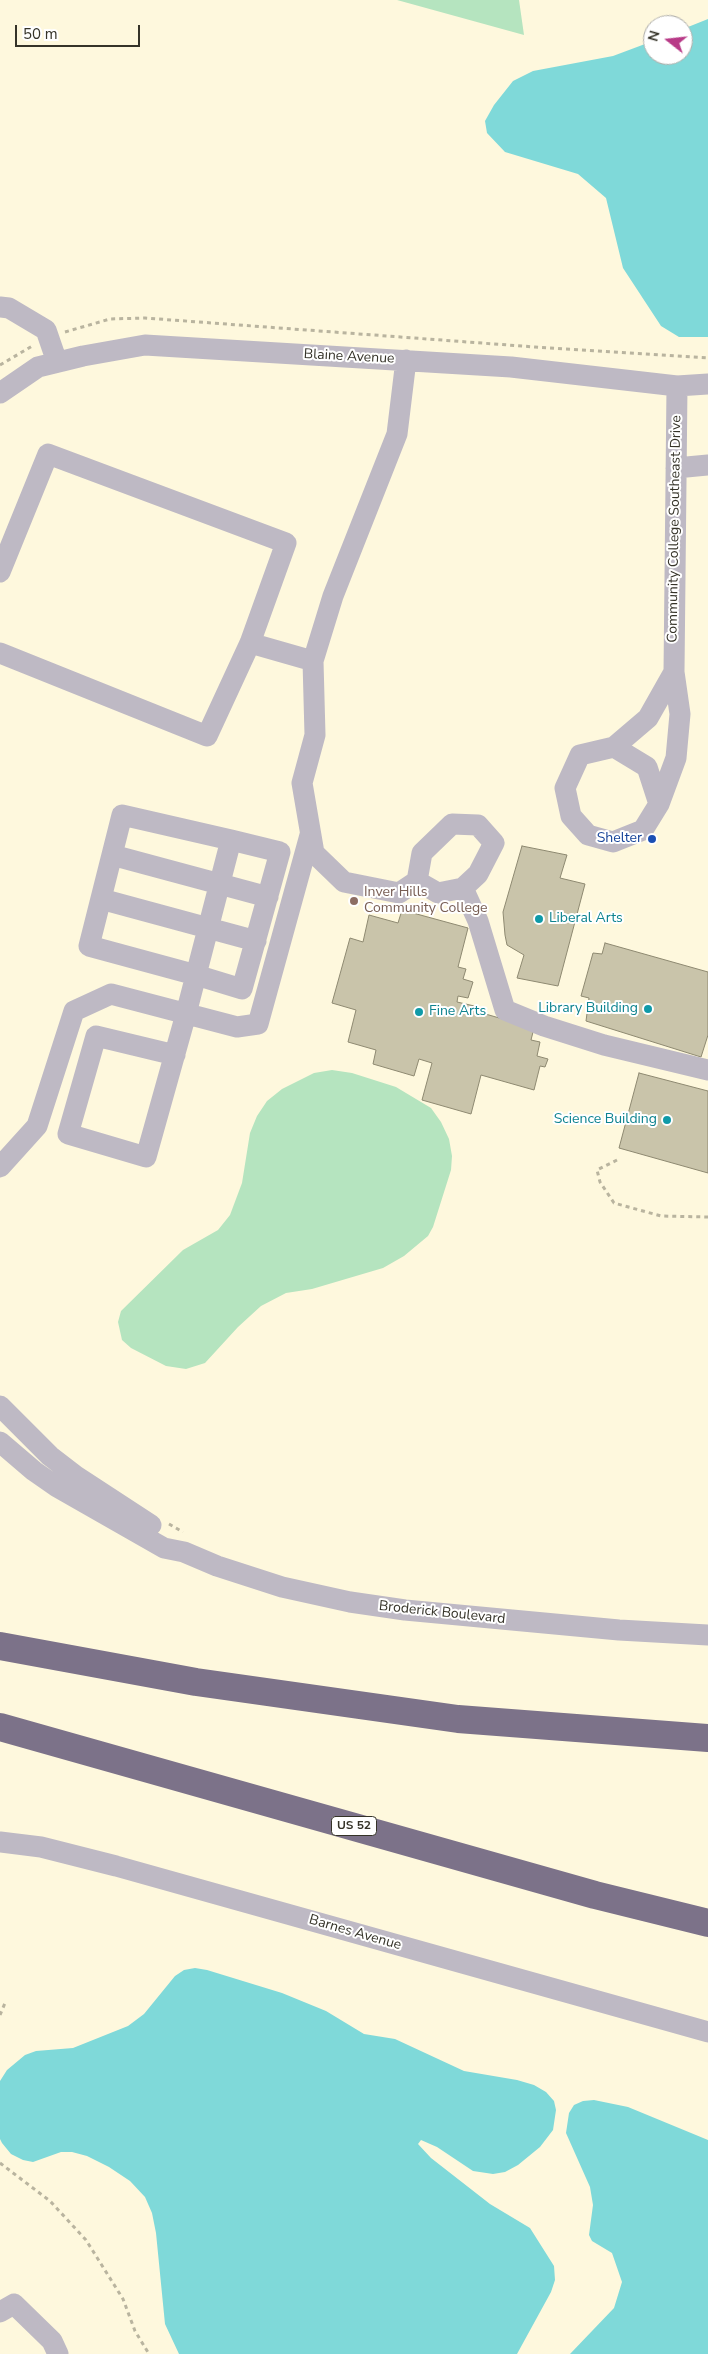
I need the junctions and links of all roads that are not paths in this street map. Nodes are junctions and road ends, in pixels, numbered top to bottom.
1 (0, 307) edge
2 (406, 360) junction
3 (57, 362) junction
4 (708, 384) edge
5 (677, 386) junction
6 (0, 393) edge
7 (708, 465) edge
8 (676, 468) junction
9 (0, 572) edge
10 (250, 643) junction
11 (0, 653) edge
12 (313, 661) junction
13 (674, 672) junction
14 (614, 747) junction
15 (659, 804) junction
16 (310, 832) junction
17 (231, 840) junction
18 (112, 855) junction
19 (417, 881) junction
20 (220, 884) junction
21 (464, 888) junction
22 (268, 897) junction
23 (101, 899) junction
24 (208, 928) junction
25 (256, 941) junction
26 (196, 975) junction
27 (186, 1014) junction
28 (174, 1055) junction
29 (708, 1070) edge
30 (0, 1167) edge
31 (0, 1406) edge
32 (0, 1442) edge
33 (186, 1543) junction
34 (708, 1635) edge
35 (0, 1646) edge
36 (0, 1727) edge
37 (708, 1738) edge
38 (0, 1842) edge
39 (708, 1923) edge
40 (708, 2032) edge
41 (0, 2312) edge
42 (58, 2354) edge

1 - 3 street
2 - 3 street, Blaine Avenue
2 - 5 street, Blaine Avenue
2 - 12 street
3 - 6 street, Blaine Avenue
4 - 5 street, Blaine Avenue
5 - 8 street, Community College Southeast Drive
7 - 8 street
8 - 13 street, Community College Southeast Drive
9 - 10 street
10 - 11 street
10 - 12 street
12 - 16 street
13 - 14 street, Community College Southeast Drive
13 - 15 street, Community College Southeast Drive
14 - 15 street
14 - 15 street, Community College Southeast Drive
16 - 19 street
16 - 27 street
17 - 18 street
17 - 20 street
17 - 22 street
18 - 20 street
18 - 23 street
19 - 21 street
19 - 21 street
20 - 22 street
20 - 24 street
21 - 29 street
22 - 25 street
23 - 24 street
23 - 26 street
24 - 25 street
24 - 26 street
25 - 26 street
26 - 27 street
27 - 28 street
27 - 30 street
28 - 28 street
31 - 33 street, Broderick Boulevard
32 - 33 street, Broderick Boulevard
33 - 34 street, Broderick Boulevard
35 - 37 highway
36 - 39 highway, US 52
38 - 40 street, Barnes Avenue
41 - 42 street

